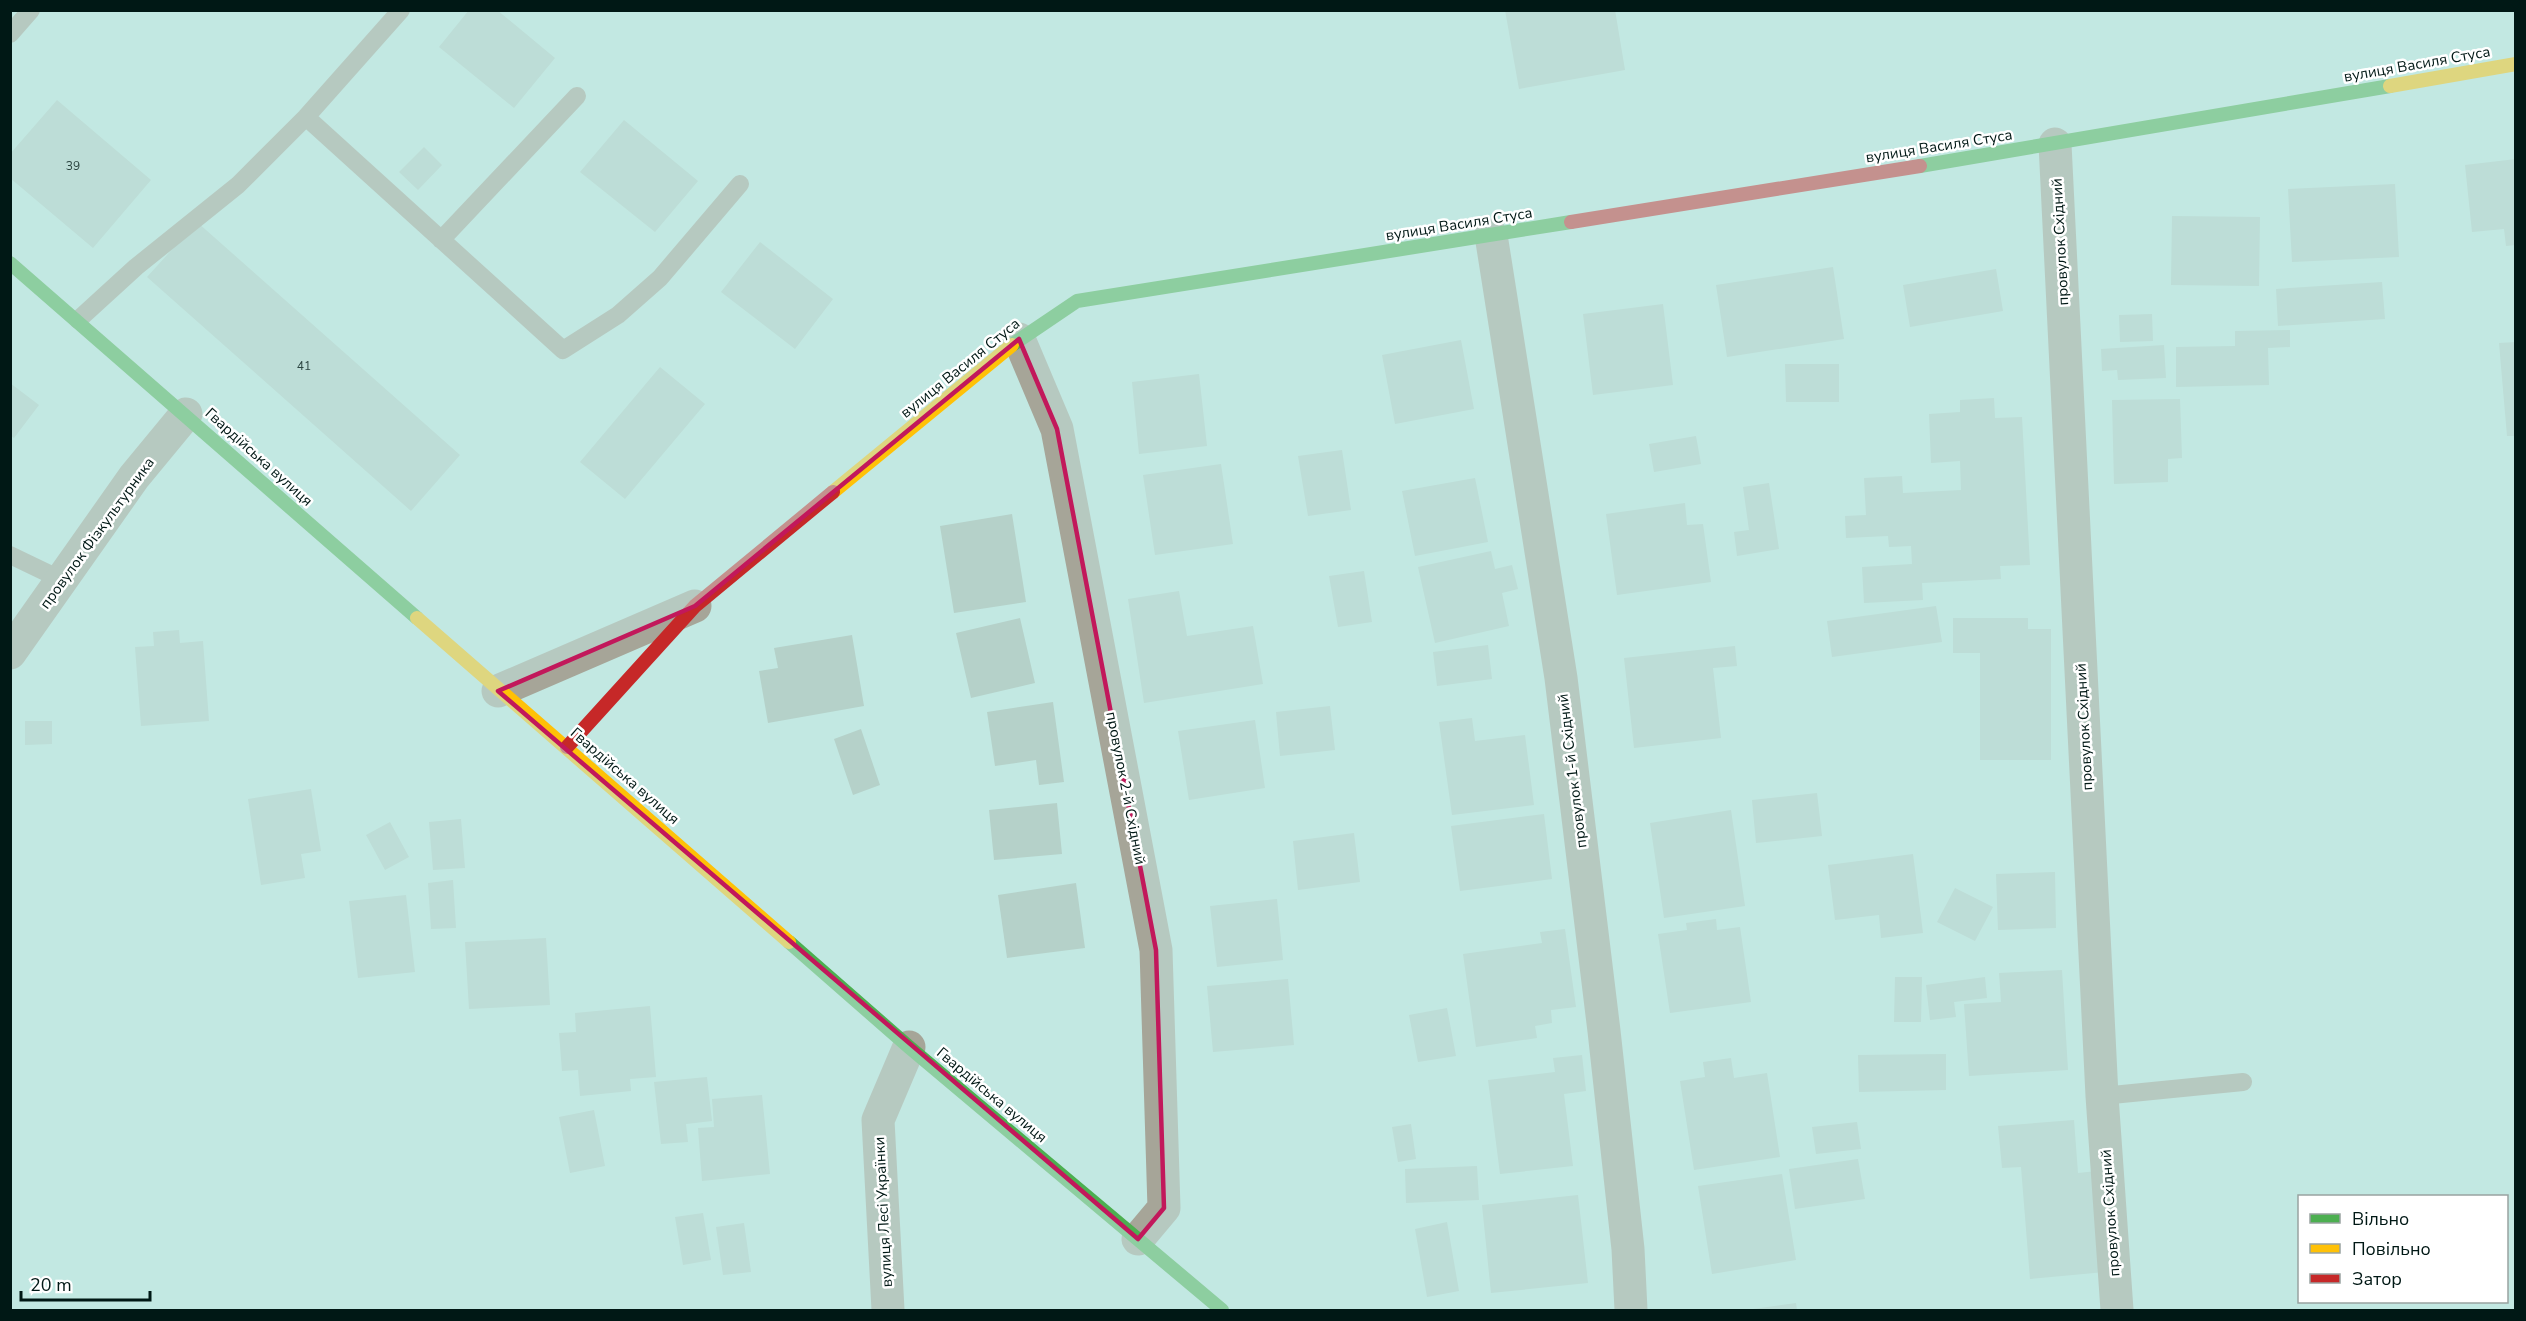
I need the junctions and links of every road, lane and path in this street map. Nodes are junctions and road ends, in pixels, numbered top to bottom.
1 (31, 10) edge
2 (401, 10) edge
3 (10, 34) edge
4 (2516, 64) edge
5 (577, 96) dead end
6 (306, 117) junction
7 (2055, 144) junction
8 (740, 184) dead end
9 (1491, 235) junction
10 (441, 240) junction
11 (10, 263) edge
12 (78, 320) junction
13 (1019, 339) junction
14 (186, 414) junction
15 (10, 555) edge
16 (62, 580) junction
17 (694, 606) junction
18 (10, 653) edge
19 (498, 691) junction
20 (567, 747) junction
21 (909, 1047) junction
22 (2243, 1082) dead end
23 (2102, 1096) junction
24 (1138, 1239) junction
25 (888, 1311) edge
26 (1222, 1311) edge
27 (1631, 1311) edge
28 (2117, 1311) edge

1 - 3 lane
2 - 6 lane
4 - 7 street, вулиця Василя Стуса
5 - 10 lane
6 - 10 lane
6 - 12 lane
7 - 9 street, вулиця Василя Стуса
7 - 23 street, провулок Східний
8 - 10 lane
9 - 13 street, вулиця Василя Стуса
9 - 27 street, провулок 1-й Східний
11 - 12 street, Гвардійська вулиця
12 - 14 street, Гвардійська вулиця
13 - 17 street, вулиця Василя Стуса
13 - 24 street, провулок 2-й Східний
14 - 16 street, провулок Фізкультурника
14 - 19 street, Гвардійська вулиця
15 - 16 lane
16 - 18 street, провулок Фізкультурника
17 - 19 street
17 - 20 street, вулиця Василя Стуса
19 - 20 street, Гвардійська вулиця
20 - 21 street, Гвардійська вулиця
21 - 24 street, Гвардійська вулиця
21 - 25 street, вулиця Лесі Українки
22 - 23 lane
23 - 28 street, провулок Східний
24 - 26 street, Гвардійська вулиця

